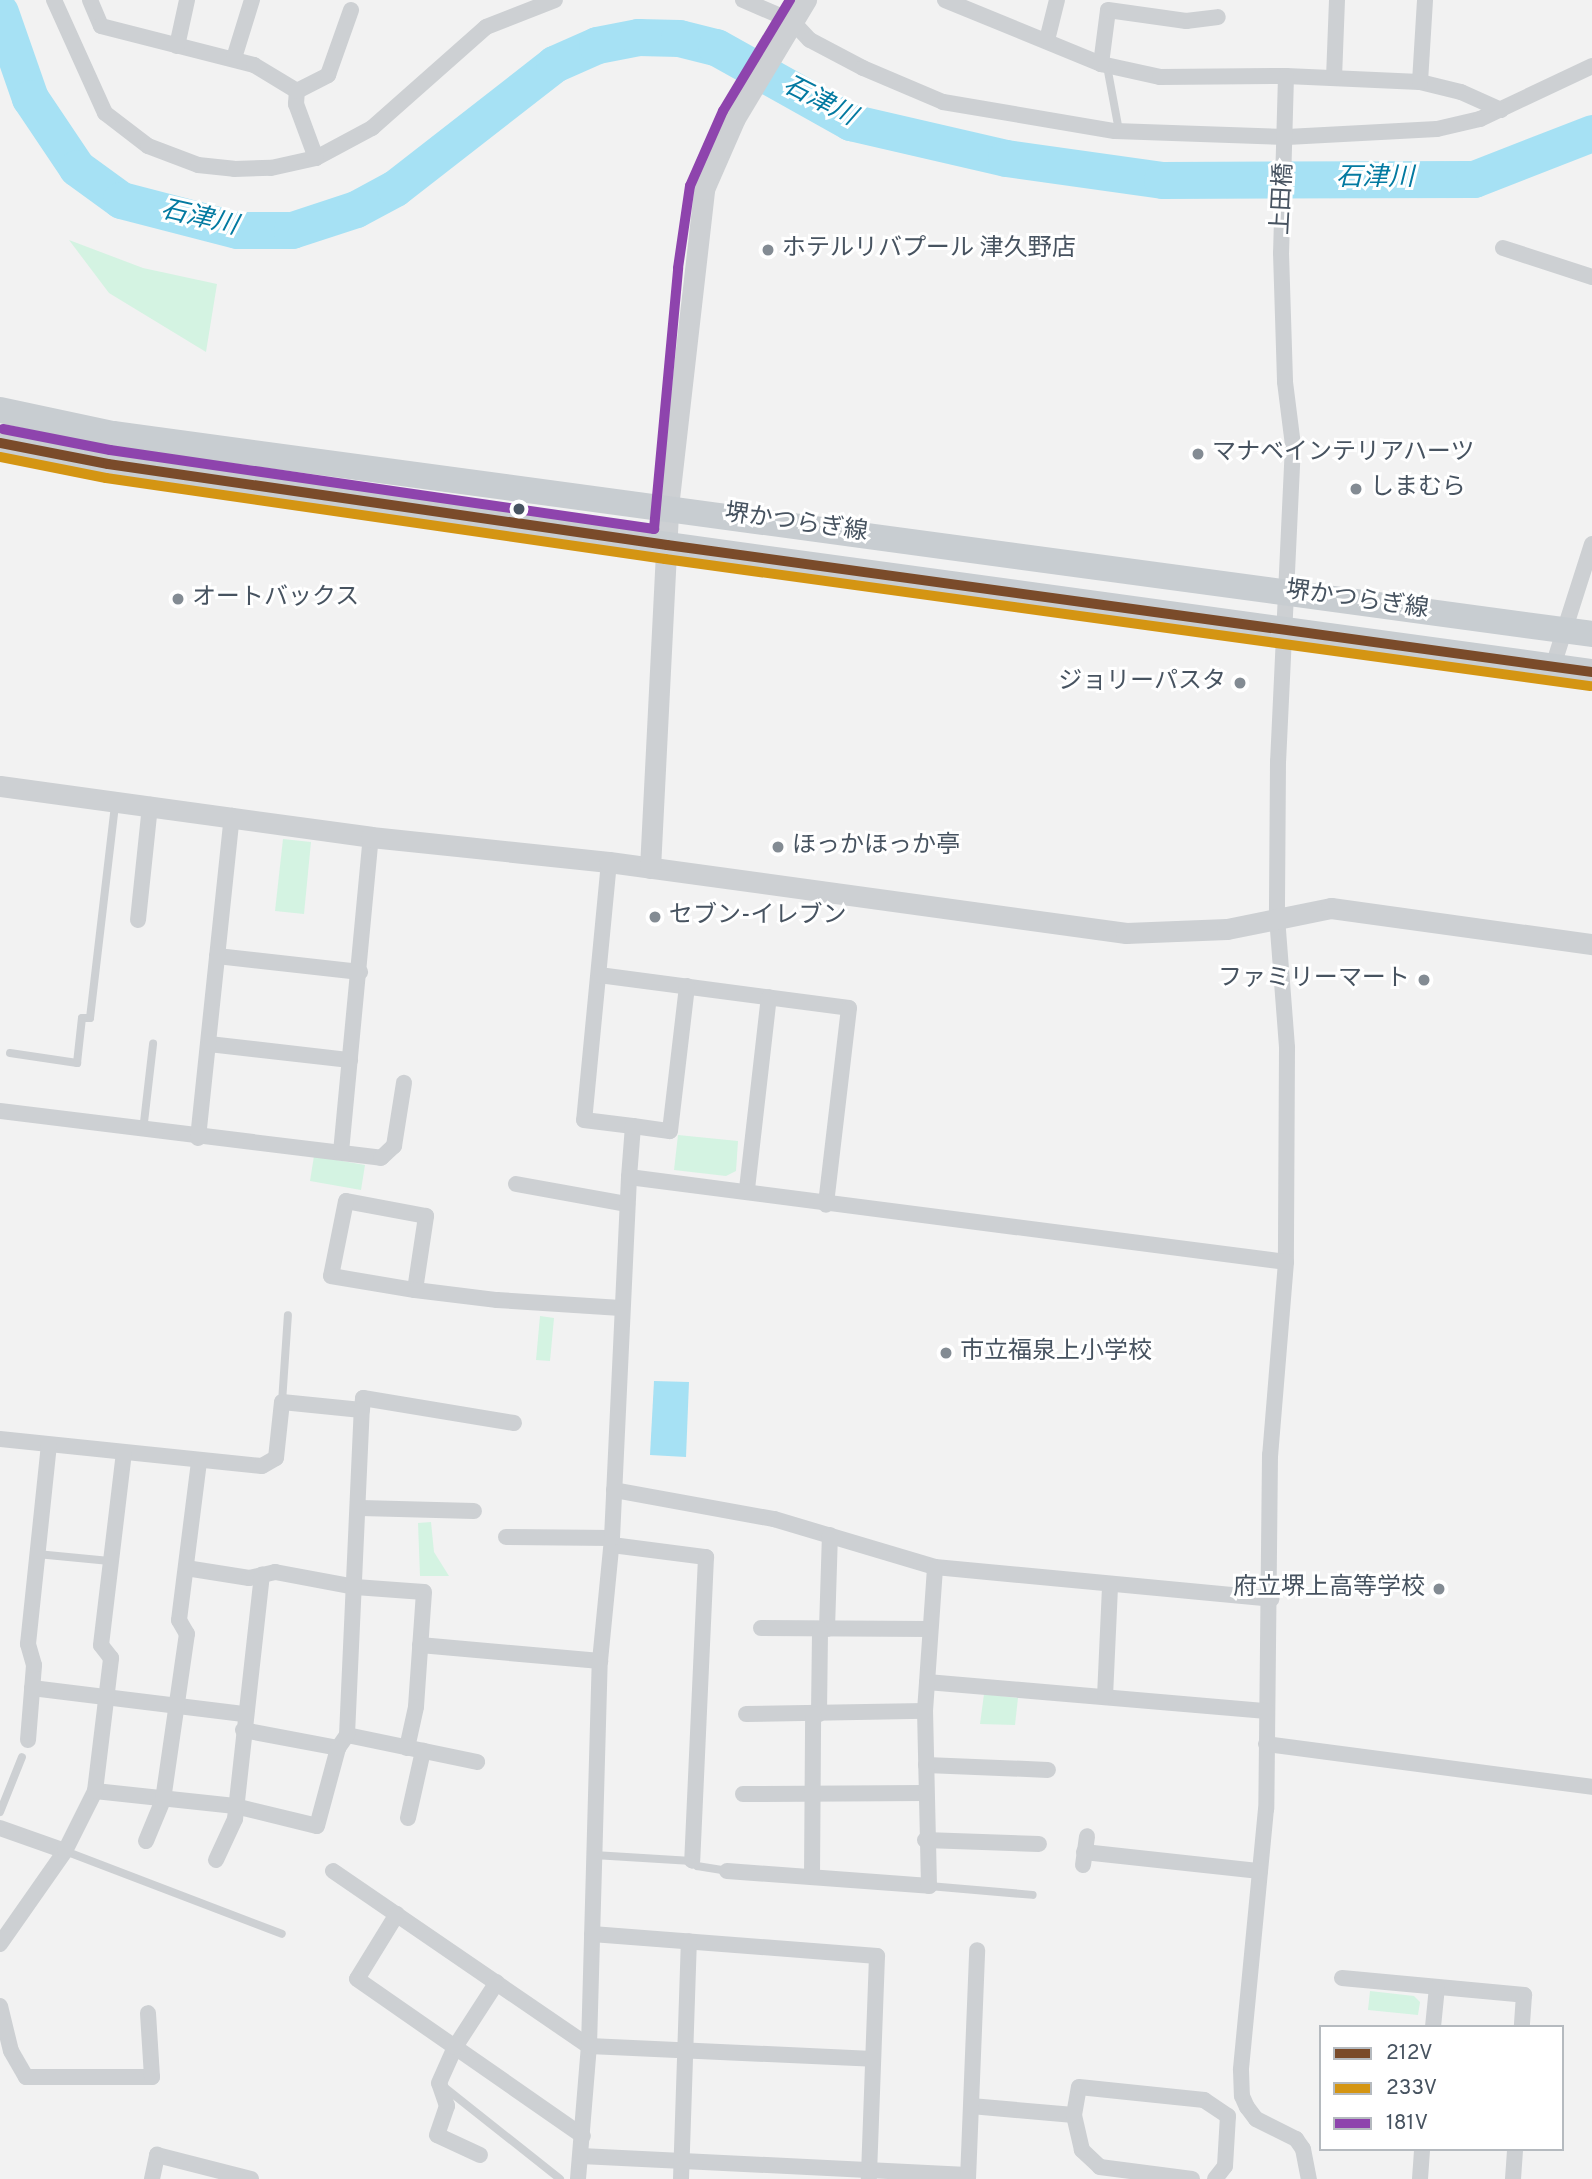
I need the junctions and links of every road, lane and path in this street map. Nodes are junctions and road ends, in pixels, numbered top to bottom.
1 (54, 0) edge
2 (90, 0) edge
3 (187, 0) edge
4 (252, 0) edge
5 (555, 0) edge
6 (743, 0) edge
7 (806, 0) edge
8 (945, 0) edge
9 (1057, 0) edge
10 (1337, 0) edge
11 (1425, 0) edge
12 (1109, 5) edge
13 (351, 10) dead end
14 (1218, 17) dead end
15 (788, 27) junction
16 (1047, 40) junction
17 (177, 46) junction
18 (234, 58) junction
19 (1104, 64) junction
20 (1592, 66) edge
21 (1286, 76) junction
22 (1334, 78) junction
23 (1420, 82) junction
24 (297, 91) junction
25 (1501, 110) junction
26 (1119, 131) junction
27 (1286, 141) junction
28 (316, 158) junction
29 (1503, 248) dead end
30 (1592, 277) edge
31 (0, 410) edge
32 (0, 443) edge
33 (668, 507) junction
34 (1592, 544) edge
35 (667, 545) junction
36 (1285, 590) junction
37 (1287, 627) junction
38 (1565, 631) junction
39 (1592, 634) edge
40 (1553, 666) junction
41 (1592, 671) edge
42 (0, 786) edge
43 (116, 801) junction
44 (150, 805) junction
45 (232, 816) junction
46 (371, 837) junction
47 (609, 862) junction
48 (650, 868) junction
49 (1277, 917) junction
50 (138, 920) dead end
51 (1592, 944) edge
52 (217, 956) junction
53 (360, 972) junction
54 (598, 975) junction
55 (687, 986) junction
56 (769, 997) junction
57 (153, 1044) dead end
58 (209, 1044) junction
59 (10, 1053) dead end
60 (350, 1060) junction
61 (404, 1083) dead end
62 (0, 1111) edge
63 (633, 1126) junction
64 (143, 1130) junction
65 (198, 1138) junction
66 (341, 1152) junction
67 (629, 1177) junction
68 (516, 1184) dead end
69 (747, 1189) junction
70 (627, 1204) junction
71 (826, 1205) junction
72 (1286, 1262) junction
73 (415, 1290) junction
74 (621, 1308) junction
75 (288, 1315) dead end
76 (282, 1402) junction
77 (362, 1410) junction
78 (514, 1423) dead end
79 (0, 1439) edge
80 (49, 1445) junction
81 (124, 1452) junction
82 (199, 1461) junction
83 (614, 1490) junction
84 (361, 1508) junction
85 (474, 1511) dead end
86 (830, 1535) junction
87 (506, 1537) dead end
88 (612, 1542) junction
89 (37, 1554) junction
90 (110, 1561) junction
91 (935, 1567) junction
92 (186, 1568) junction
93 (262, 1574) junction
94 (1110, 1586) junction
95 (355, 1587) junction
96 (1271, 1599) junction
97 (761, 1628) dead end
98 (823, 1629) junction
99 (929, 1629) junction
100 (420, 1645) junction
101 (600, 1661) junction
102 (927, 1682) junction
103 (32, 1688) junction
104 (1105, 1697) junction
105 (104, 1698) junction
106 (177, 1704) junction
107 (925, 1711) junction
108 (1267, 1712) junction
109 (746, 1714) dead end
110 (816, 1714) junction
111 (244, 1722) junction
112 (28, 1740) dead end
113 (342, 1741) junction
114 (1266, 1744) junction
115 (415, 1749) junction
116 (23, 1757) dead end
117 (477, 1762) dead end
118 (926, 1765) junction
119 (1048, 1770) dead end
120 (1592, 1787) edge
121 (95, 1791) junction
122 (924, 1793) junction
123 (743, 1794) dead end
124 (813, 1797) junction
125 (163, 1800) junction
126 (235, 1806) junction
127 (0, 1812) edge
128 (408, 1818) dead end
129 (0, 1828) edge
130 (925, 1840) junction
131 (146, 1841) dead end
132 (1039, 1844) dead end
133 (65, 1851) junction
134 (1085, 1851) dead end
135 (594, 1855) junction
136 (216, 1860) dead end
137 (692, 1861) junction
138 (333, 1871) dead end
139 (727, 1871) joint
140 (1260, 1871) junction
141 (812, 1877) junction
142 (929, 1886) junction
143 (1033, 1895) dead end
144 (397, 1914) junction
145 (282, 1934) dead end
146 (592, 1934) junction
147 (878, 1938) dead end
148 (689, 1941) junction
149 (0, 1944) edge
150 (977, 1950) dead end
151 (877, 1956) junction
152 (1342, 1978) dead end
153 (497, 1982) junction
154 (1437, 1987) junction
155 (0, 2006) edge
156 (148, 2013) dead end
157 (1433, 2025) edge
158 (1522, 2025) edge
159 (589, 2046) junction
160 (454, 2047) junction
161 (685, 2049) junction
162 (6, 2054) edge
163 (873, 2059) junction
164 (439, 2083) junction
165 (971, 2105) junction
166 (1247, 2108) junction
167 (1074, 2115) junction
168 (1228, 2116) junction
169 (583, 2136) junction
170 (1422, 2151) edge
171 (1515, 2151) edge
172 (480, 2155) dead end
173 (581, 2156) junction
174 (681, 2171) edge
175 (869, 2175) edge
176 (968, 2177) edge
177 (152, 2179) edge
178 (250, 2179) edge
179 (559, 2179) edge
180 (578, 2179) edge
181 (1192, 2179) edge
182 (1215, 2179) edge
183 (1309, 2179) edge
184 (1420, 2179) edge
185 (1513, 2179) edge

1 - 28 street
2 - 17 street
3 - 17 street
4 - 18 street
5 - 28 street
6 - 15 street
7 - 15 street
8 - 16 street
9 - 16 street
10 - 22 street
11 - 23 street
12 - 14 street
12 - 19 street
13 - 24 street
15 - 26 street
15 - 33 street
16 - 19 street
17 - 18 street
18 - 24 street
19 - 21 street
19 - 26 lane
20 - 25 street
21 - 22 street
21 - 27 street, 上田橋
22 - 23 street
23 - 25 street
24 - 28 street
25 - 27 street
26 - 27 street
27 - 36 street, 上田橋
29 - 30 street
31 - 33 main road, 堺かつらぎ線
32 - 35 main road, 堺かつらぎ線
33 - 35 street
33 - 36 main road, 堺かつらぎ線
34 - 38 street
35 - 37 main road, 堺かつらぎ線
35 - 48 street
36 - 37 street, 上田橋
36 - 38 main road, 堺かつらぎ線
37 - 40 main road, 堺かつらぎ線
37 - 49 street, 上田橋
38 - 39 main road, 堺かつらぎ線
38 - 40 street
40 - 41 main road, 堺かつらぎ線
42 - 43 street
43 - 44 street
43 - 59 lane
44 - 45 street
44 - 50 street
45 - 46 street
45 - 52 street
46 - 47 street
46 - 53 street
47 - 48 street
47 - 54 street
48 - 49 street
49 - 51 street
49 - 72 street, 上田橋
52 - 53 street
52 - 58 street
53 - 60 street
54 - 55 street
54 - 63 street
55 - 56 street
55 - 63 street
56 - 69 street
56 - 71 street
57 - 64 lane
58 - 60 street
58 - 65 street
60 - 66 street
61 - 66 street
62 - 64 street
63 - 67 street
64 - 65 street
65 - 66 street
67 - 69 street
67 - 70 street
68 - 70 street
69 - 71 street
70 - 74 street
71 - 72 street
72 - 96 street, 上田橋
73 - 73 street
73 - 74 street
74 - 83 street
75 - 76 lane
76 - 77 street
76 - 82 street
77 - 78 street
77 - 84 street
79 - 80 street
80 - 81 street
80 - 89 street
81 - 82 street
81 - 90 street
82 - 92 street
83 - 86 street
83 - 88 street
84 - 85 street
84 - 95 street
86 - 91 street
86 - 98 street
87 - 88 street
88 - 101 street
88 - 137 street
89 - 90 lane
89 - 103 street
90 - 105 street
91 - 94 street
91 - 99 street
92 - 93 street
92 - 106 street
93 - 95 street
93 - 111 street
94 - 96 street
94 - 104 street
95 - 100 street
95 - 113 street
96 - 108 street, 上田橋
97 - 98 street
98 - 99 street
98 - 110 street
99 - 102 street
100 - 101 street
100 - 115 street
101 - 135 street
102 - 104 street
102 - 107 street
103 - 105 street
103 - 112 street
104 - 108 street
105 - 106 street
105 - 121 street
106 - 111 street
106 - 125 street
107 - 110 street
107 - 118 street
108 - 114 street, 上田橋
109 - 110 street
110 - 124 street
111 - 113 street
111 - 126 street
113 - 115 street
113 - 126 street
114 - 120 street
114 - 140 street, 上田橋
115 - 117 street
115 - 128 street
116 - 127 lane
118 - 119 street
118 - 122 street
121 - 125 street
121 - 133 street
122 - 124 street
122 - 130 street
123 - 124 street
124 - 141 street
125 - 126 street
125 - 131 street
126 - 136 street
129 - 133 street
130 - 132 street
130 - 142 street
133 - 145 lane
133 - 149 street
134 - 140 street
135 - 137 lane
135 - 146 street
137 - 139 lane
138 - 144 street
139 - 141 street
140 - 166 street, 上田橋
141 - 142 street
142 - 143 lane
144 - 153 street
144 - 160 street
146 - 148 street
146 - 159 street
147 - 151 street
148 - 151 street
148 - 161 street
150 - 165 street
151 - 163 street
152 - 154 street
153 - 159 street
153 - 160 street
154 - 157 street
154 - 158 street
155 - 162 street
156 - 162 street
159 - 161 street
159 - 169 street
160 - 164 street
160 - 169 street
161 - 163 street
161 - 174 street
163 - 175 street
164 - 172 street
164 - 179 lane
165 - 167 street
165 - 176 street
166 - 168 street
166 - 183 street
167 - 168 street
167 - 181 street
168 - 182 street
169 - 173 street
170 - 184 street
171 - 185 street
173 - 174 street
173 - 180 street
174 - 175 street
175 - 176 street
177 - 178 street

